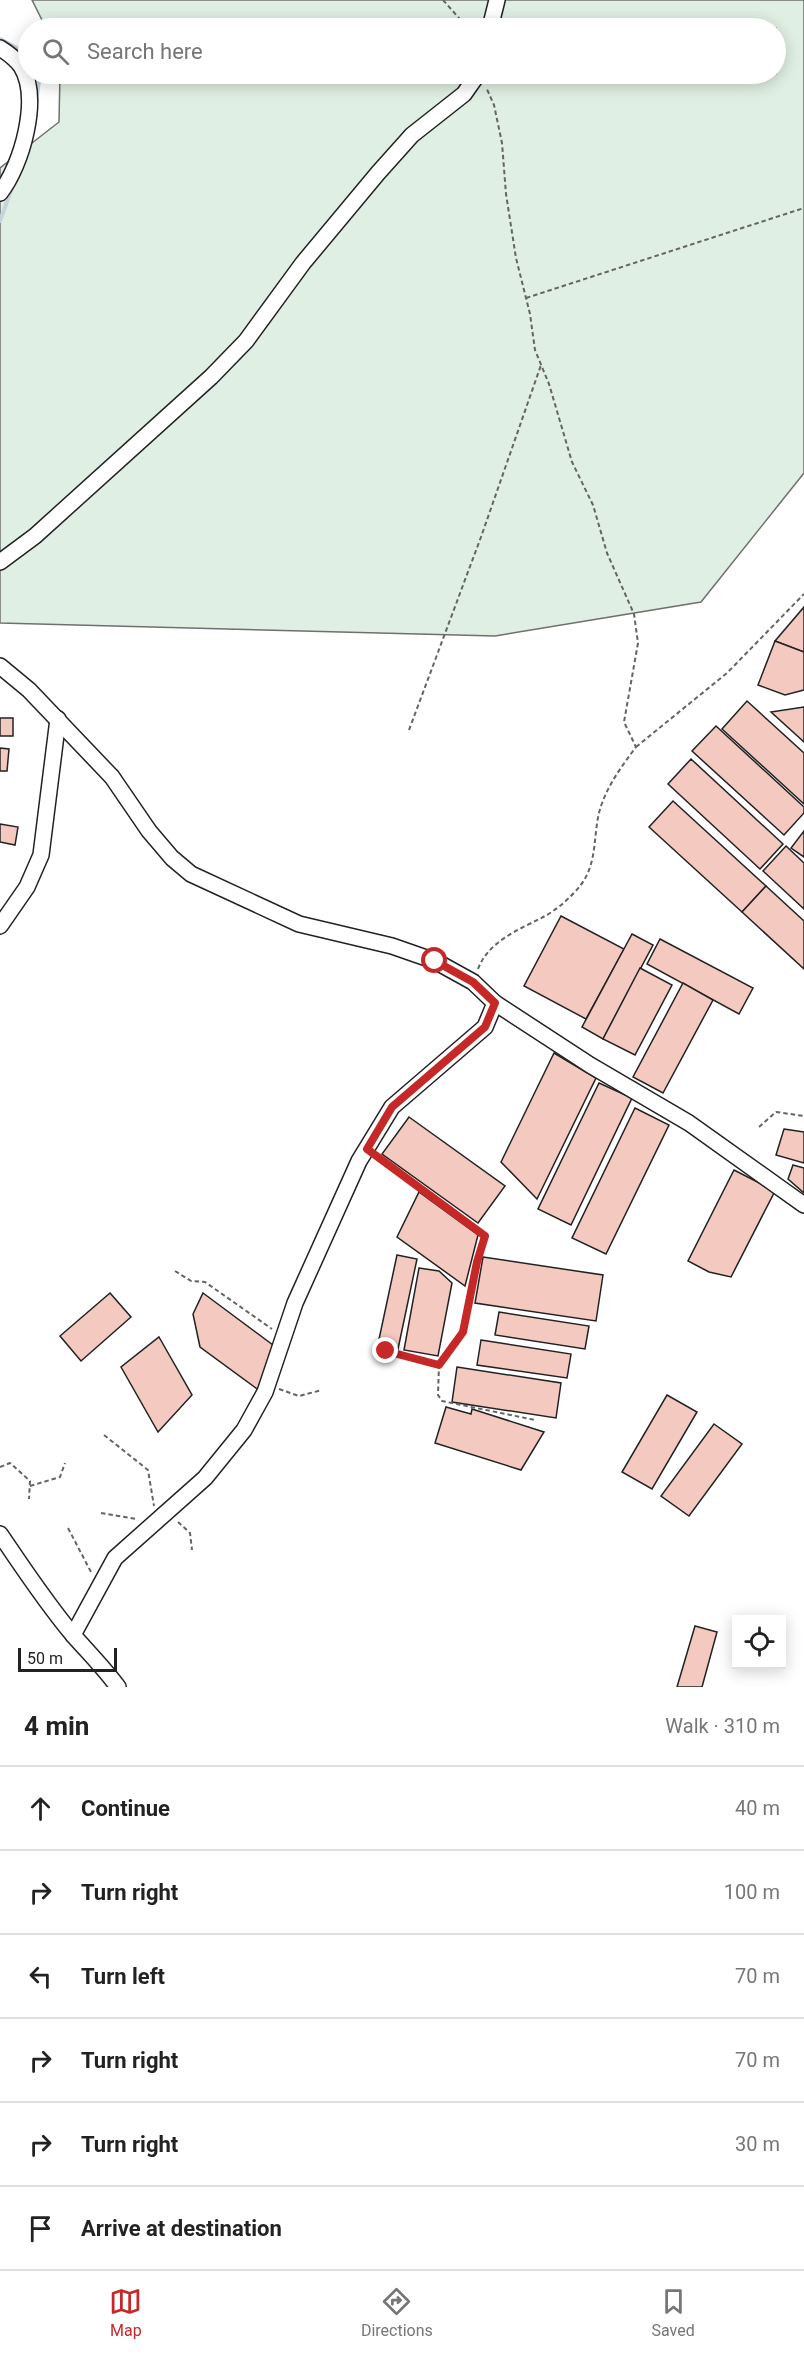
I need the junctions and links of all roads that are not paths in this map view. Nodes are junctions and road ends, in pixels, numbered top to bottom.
1 (497, 0) edge
2 (492, 18) edge
3 (0, 48) edge
4 (18, 63) edge
5 (27, 84) edge
6 (475, 84) edge
7 (0, 193) edge
8 (0, 562) edge
9 (0, 666) edge
10 (57, 719) junction
11 (0, 926) edge
12 (495, 1003) junction
13 (804, 1205) edge
14 (0, 1534) edge
15 (73, 1635) junction
16 (118, 1687) edge

1 - 2 street
3 - 4 street
5 - 7 street
6 - 8 street
9 - 10 street
10 - 11 street
10 - 12 street
12 - 13 street
12 - 15 street
14 - 15 street
15 - 16 street

